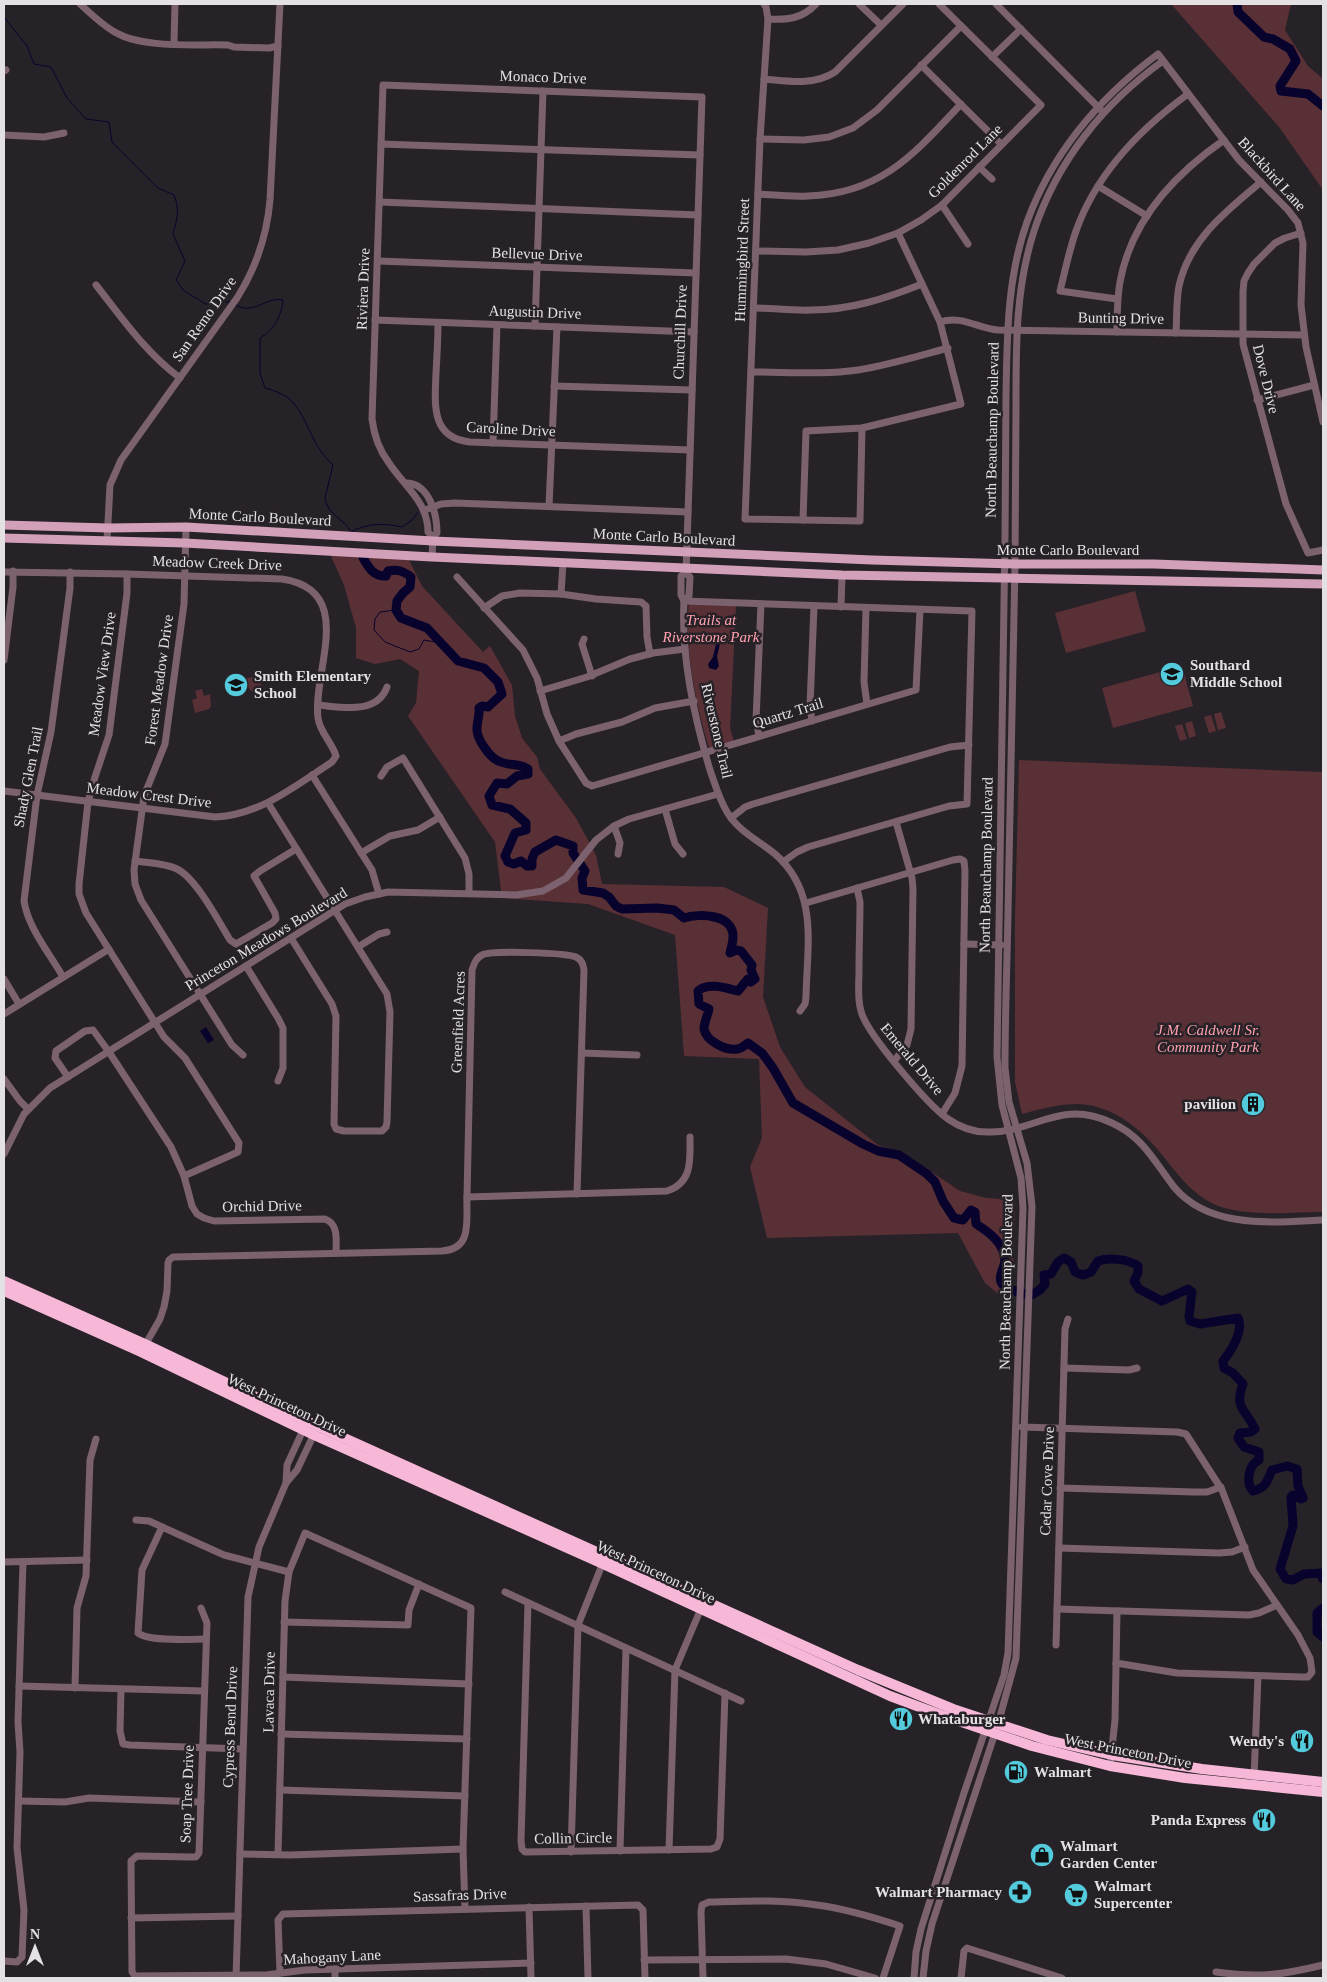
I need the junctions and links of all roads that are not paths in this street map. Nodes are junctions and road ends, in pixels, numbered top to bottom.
1 (175, 4) edge
2 (280, 4) edge
3 (764, 4) edge
4 (816, 4) edge
5 (859, 4) edge
6 (903, 4) edge
7 (939, 4) edge
8 (996, 4) edge
9 (84, 5) edge
10 (768, 19) junction
11 (881, 25) junction
12 (961, 26) junction
13 (1021, 29) junction
14 (174, 43) junction
15 (275, 46) junction
16 (1158, 54) joint
17 (992, 57) junction
18 (1163, 61) junction
19 (921, 65) junction
20 (764, 79) junction
21 (383, 85) joint
22 (543, 91) junction
23 (1188, 94) junction
24 (702, 97) joint
25 (961, 104) junction
26 (1098, 106) junction
27 (1104, 112) junction
28 (64, 133) dead end
29 (4, 136) edge
30 (760, 140) junction
31 (1224, 140) junction
32 (382, 144) junction
33 (1001, 144) junction
34 (541, 150) junction
35 (700, 155) junction
36 (979, 167) junction
37 (992, 178) dead end
38 (1260, 182) junction
39 (1098, 186) junction
40 (758, 194) junction
41 (380, 202) junction
42 (942, 205) junction
43 (539, 208) junction
44 (698, 214) junction
45 (1147, 216) junction
46 (1301, 232) junction
47 (898, 233) junction
48 (968, 244) dead end
49 (756, 251) junction
50 (378, 262) junction
51 (537, 267) junction
52 (696, 273) junction
53 (922, 284) junction
54 (96, 285) dead end
55 (1117, 299) junction
56 (754, 308) junction
57 (375, 320) junction
58 (940, 322) junction
59 (438, 323) junction
60 (497, 325) junction
61 (535, 326) junction
62 (557, 327) junction
63 (1007, 330) junction
64 (1016, 330) junction
65 (694, 332) junction
66 (1117, 332) junction
67 (1176, 333) junction
68 (1243, 334) junction
69 (1304, 335) junction
70 (948, 348) junction
71 (751, 372) junction
72 (180, 378) junction
73 (1314, 385) junction
74 (554, 386) junction
75 (692, 390) junction
76 (1257, 400) junction
77 (1323, 422) edge
78 (862, 428) junction
79 (493, 443) junction
80 (552, 446) junction
81 (690, 450) junction
82 (406, 483) junction
83 (550, 506) junction
84 (433, 507) junction
85 (425, 510) junction
86 (688, 512) junction
87 (803, 520) junction
88 (4, 525) edge
89 (186, 527) junction
90 (108, 528) junction
91 (4, 538) edge
92 (433, 539) junction
93 (108, 541) junction
94 (185, 542) junction
95 (1323, 550) edge
96 (686, 552) junction
97 (432, 557) junction
98 (563, 563) junction
99 (1004, 564) junction
100 (1015, 564) junction
101 (686, 570) junction
102 (1323, 570) edge
103 (13, 571) junction
104 (4, 572) edge
105 (70, 572) junction
106 (127, 574) junction
107 (842, 575) junction
108 (185, 576) junction
109 (457, 578) dead end
110 (1004, 578) junction
111 (1014, 579) junction
112 (1323, 584) edge
113 (562, 594) junction
114 (684, 601) junction
115 (761, 604) junction
116 (814, 606) junction
117 (841, 607) junction
118 (484, 608) junction
119 (866, 608) junction
120 (920, 610) junction
121 (584, 639) dead end
122 (685, 649) junction
123 (650, 654) junction
124 (4, 660) edge
125 (592, 676) junction
126 (387, 687) dead end
127 (540, 691) junction
128 (694, 700) junction
129 (318, 704) junction
130 (867, 704) junction
131 (812, 721) junction
132 (759, 736) junction
133 (559, 741) junction
134 (969, 745) junction
135 (705, 752) junction
136 (336, 757) joint
137 (312, 775) junction
138 (381, 776) dead end
139 (4, 791) edge
140 (718, 794) junction
141 (37, 795) junction
142 (88, 802) junction
143 (268, 803) junction
144 (142, 809) junction
145 (665, 809) junction
146 (440, 817) junction
147 (731, 818) junction
148 (896, 822) junction
149 (614, 826) junction
150 (296, 849) junction
151 (361, 853) junction
152 (618, 854) dead end
153 (683, 854) dead end
154 (135, 862) junction
155 (783, 862) junction
156 (910, 872) junction
157 (857, 888) junction
158 (378, 894) junction
159 (469, 894) junction
160 (806, 903) junction
161 (335, 910) junction
162 (387, 932) dead end
163 (291, 938) junction
164 (964, 944) junction
165 (998, 945) junction
166 (1007, 945) junction
167 (358, 947) junction
168 (109, 950) junction
169 (246, 966) junction
170 (63, 977) junction
171 (4, 979) edge
172 (201, 994) junction
173 (19, 1004) junction
174 (800, 1011) dead end
175 (4, 1014) edge
176 (155, 1023) junction
177 (110, 1052) junction
178 (582, 1053) junction
179 (637, 1054) dead end
180 (243, 1055) dead end
181 (894, 1061) junction
182 (68, 1078) junction
183 (4, 1079) edge
184 (278, 1082) dead end
185 (28, 1109) junction
186 (942, 1114) junction
187 (1013, 1128) junction
188 (690, 1137) dead end
189 (4, 1154) edge
190 (184, 1176) junction
191 (577, 1194) junction
192 (467, 1197) junction
193 (1323, 1220) edge
194 (336, 1253) junction
195 (4, 1281) edge
196 (4, 1291) edge
197 (1068, 1319) dead end
198 (143, 1348) junction
199 (1064, 1368) junction
200 (1137, 1368) dead end
201 (305, 1425) junction
202 (1016, 1426) junction
203 (1025, 1427) junction
204 (1062, 1428) junction
205 (315, 1430) junction
206 (96, 1439) dead end
207 (286, 1483) junction
208 (1221, 1487) junction
209 (1060, 1488) junction
210 (136, 1520) dead end
211 (162, 1527) junction
212 (1245, 1547) junction
213 (1058, 1548) junction
214 (87, 1560) junction
215 (604, 1560) junction
216 (4, 1562) edge
217 (23, 1562) junction
218 (254, 1564) junction
219 (289, 1572) junction
220 (419, 1584) junction
221 (505, 1592) dead end
222 (528, 1603) junction
223 (702, 1605) junction
224 (1277, 1605) junction
225 (202, 1608) dead end
226 (1057, 1609) junction
227 (1117, 1611) junction
228 (284, 1622) junction
229 (578, 1626) junction
230 (206, 1639) junction
231 (1009, 1639) junction
232 (1056, 1645) dead end
233 (626, 1648) junction
234 (1016, 1658) junction
235 (1116, 1663) junction
236 (675, 1670) junction
237 (1258, 1676) junction
238 (283, 1677) junction
239 (469, 1684) junction
240 (19, 1686) junction
241 (75, 1688) junction
242 (121, 1690) junction
243 (204, 1691) junction
244 (725, 1693) junction
245 (741, 1702) dead end
246 (991, 1727) junction
247 (281, 1734) junction
248 (467, 1739) junction
249 (203, 1748) junction
250 (242, 1750) junction
251 (1112, 1755) junction
252 (1110, 1766) junction
253 (1254, 1780) junction
254 (1323, 1782) edge
255 (280, 1790) junction
256 (1323, 1792) edge
257 (465, 1796) junction
258 (19, 1801) junction
259 (201, 1802) junction
260 (952, 1833) junction
261 (960, 1836) junction
262 (463, 1849) junction
263 (669, 1850) junction
264 (620, 1851) junction
265 (570, 1852) junction
266 (240, 1854) junction
267 (278, 1854) junction
268 (933, 1893) junction
269 (941, 1896) junction
270 (586, 1906) junction
271 (529, 1907) junction
272 (465, 1909) junction
273 (238, 1916) junction
274 (131, 1918) junction
275 (702, 1959) junction
276 (644, 1960) junction
277 (4, 1961) edge
278 (531, 1963) junction
279 (1323, 1965) edge
280 (335, 1969) junction
281 (1216, 1972) dead end
282 (280, 1973) junction
283 (135, 1976) joint
284 (236, 1976) edge
285 (193, 1977) edge
286 (335, 1978) edge
287 (532, 1978) edge
288 (588, 1978) edge
289 (645, 1978) edge
290 (703, 1978) edge
291 (875, 1978) edge
292 (882, 1978) edge
293 (914, 1978) edge
294 (923, 1978) edge
295 (961, 1978) edge
296 (1062, 1978) edge

1 - 14 street
2 - 15 street, San Remo Drive
3 - 10 street, Hummingbird Street
4 - 10 street
5 - 11 street
6 - 11 street
7 - 12 street
8 - 13 street
9 - 14 street
10 - 20 street, Hummingbird Street
11 - 20 street
12 - 17 street
12 - 19 street
13 - 17 street
13 - 26 street
14 - 15 street
15 - 72 street, San Remo Drive
16 - 18 street, Blackbird Lane
16 - 26 street, North Beauchamp Boulevard
17 - 33 street, Goldenrod Lane
18 - 23 street, Blackbird Lane
18 - 27 street, North Beauchamp Boulevard
19 - 25 street
19 - 30 street
20 - 30 street, Hummingbird Street
21 - 22 street, Monaco Drive
21 - 32 street, Riviera Drive
22 - 24 street, Monaco Drive
22 - 34 street
23 - 31 street, Blackbird Lane
23 - 39 street
24 - 35 street, Churchill Drive
25 - 33 street
25 - 40 street
26 - 27 street
26 - 63 street, North Beauchamp Boulevard
27 - 64 street, North Beauchamp Boulevard
28 - 29 street
30 - 40 street, Hummingbird Street
31 - 38 street, Blackbird Lane
31 - 45 street
32 - 34 street
32 - 41 street, Riviera Drive
33 - 36 street, Goldenrod Lane
34 - 35 street
34 - 43 street
35 - 44 street, Churchill Drive
36 - 37 street
36 - 42 street, Goldenrod Lane
38 - 46 street, Blackbird Lane
38 - 67 street
39 - 45 street
39 - 55 street
40 - 49 street, Hummingbird Street
41 - 43 street
41 - 50 street, Riviera Drive
42 - 47 street, Goldenrod Lane
42 - 48 street
43 - 44 street
43 - 51 street
44 - 52 street, Churchill Drive
45 - 55 street
46 - 68 street, Dove Drive
46 - 69 street, Blackbird Lane
47 - 49 street, Goldenrod Lane
47 - 53 street
49 - 56 street, Hummingbird Street
50 - 51 street, Bellevue Drive
50 - 57 street, Riviera Drive
51 - 52 street, Bellevue Drive
51 - 61 street
52 - 65 street, Churchill Drive
53 - 56 street
53 - 58 street
54 - 72 street
55 - 66 street
56 - 71 street, Hummingbird Street
57 - 59 street, Augustin Drive
57 - 82 street, Riviera Drive
58 - 63 street, Bunting Drive
58 - 70 street
59 - 60 street, Augustin Drive
59 - 79 street, Caroline Drive
60 - 61 street, Augustin Drive
60 - 79 street
61 - 62 street, Augustin Drive
62 - 65 street, Augustin Drive
62 - 74 street
63 - 64 street, Bunting Drive
63 - 99 street, North Beauchamp Boulevard
64 - 66 street, Bunting Drive
64 - 100 street, North Beauchamp Boulevard
65 - 75 street, Churchill Drive
66 - 67 street, Bunting Drive
67 - 68 street, Bunting Drive
68 - 69 street, Bunting Drive
68 - 76 street, Dove Drive
69 - 73 street, Blackbird Lane
70 - 71 street
70 - 78 street
71 - 87 street, Hummingbird Street
72 - 90 street, San Remo Drive
73 - 76 street
73 - 77 street, Blackbird Lane
74 - 75 street
74 - 80 street
75 - 81 street, Churchill Drive
76 - 95 street, Dove Drive
78 - 87 street
78 - 87 street
79 - 80 street, Caroline Drive
80 - 81 street, Caroline Drive
80 - 83 street
81 - 86 street, Churchill Drive
82 - 84 street, Riviera Drive
82 - 85 street, Riviera Drive
83 - 84 street
83 - 86 street
84 - 85 street
84 - 92 street, Riviera Drive
85 - 92 street, Riviera Drive
86 - 96 street, Churchill Drive
88 - 90 main road, Monte Carlo Boulevard
89 - 90 main road, Monte Carlo Boulevard
89 - 92 main road, Monte Carlo Boulevard
89 - 94 street, Forest Meadow Drive
90 - 93 street, San Remo Drive
91 - 93 main road, Monte Carlo Boulevard
92 - 96 main road, Monte Carlo Boulevard
92 - 97 street, Riviera Drive
93 - 94 main road, Monte Carlo Boulevard
94 - 97 main road, Monte Carlo Boulevard
94 - 108 street, Forest Meadow Drive
96 - 99 main road, Monte Carlo Boulevard
96 - 101 street, Churchill Drive
97 - 98 main road, Monte Carlo Boulevard
98 - 101 main road, Monte Carlo Boulevard
98 - 113 street
99 - 100 main road, Monte Carlo Boulevard
99 - 110 street, North Beauchamp Boulevard
100 - 102 main road, Monte Carlo Boulevard
100 - 111 street, North Beauchamp Boulevard
101 - 107 main road, Monte Carlo Boulevard
101 - 114 street, Riverstone Trail
103 - 104 street, Meadow Creek Drive
103 - 105 street, Meadow Creek Drive
103 - 124 street
105 - 106 street, Meadow Creek Drive
105 - 141 street, Shady Glen Trail
106 - 108 street, Meadow Creek Drive
106 - 142 street, Meadow View Drive
107 - 110 main road, Monte Carlo Boulevard
107 - 117 street
108 - 129 street, Meadow Creek Drive
108 - 144 street, Forest Meadow Drive
109 - 118 street
110 - 111 main road, Monte Carlo Boulevard
110 - 165 street, North Beauchamp Boulevard
111 - 112 main road, Monte Carlo Boulevard
111 - 166 street, North Beauchamp Boulevard
113 - 118 street
113 - 123 street
114 - 115 street
114 - 122 street, Riverstone Trail
115 - 116 street
115 - 132 street
116 - 117 street
116 - 131 street
117 - 119 street
118 - 127 street
119 - 120 street
119 - 130 street
120 - 130 street, Quartz Trail
120 - 134 street
121 - 125 street
122 - 123 street
122 - 128 street, Riverstone Trail
123 - 125 street
125 - 127 street
126 - 129 street
127 - 133 street
128 - 133 street
128 - 135 street, Riverstone Trail
129 - 136 street, Meadow Creek Drive
130 - 131 street, Quartz Trail
131 - 132 street, Quartz Trail
132 - 135 street, Quartz Trail
133 - 135 street, Quartz Trail
134 - 147 street
134 - 148 street
135 - 140 street, Riverstone Trail
136 - 137 street, Meadow Crest Drive
137 - 143 street, Meadow Crest Drive
137 - 151 street
138 - 146 street
139 - 141 street, Meadow Crest Drive
140 - 145 street, Princeton Meadows Boulevard
140 - 147 street, Riverstone Trail
141 - 142 street, Meadow Crest Drive
141 - 170 street, Shady Glen Trail
142 - 144 street, Meadow Crest Drive
142 - 168 street, Meadow View Drive
143 - 144 street, Meadow Crest Drive
143 - 150 street
144 - 154 street, Forest Meadow Drive
145 - 149 street, Princeton Meadows Boulevard
145 - 153 street
146 - 151 street
146 - 159 street
147 - 155 street, Riverstone Trail
148 - 155 street
148 - 156 street
149 - 152 street
149 - 159 street, Princeton Meadows Boulevard
150 - 154 street
150 - 161 street
151 - 158 street
154 - 172 street, Forest Meadow Drive
155 - 160 street, Riverstone Trail
156 - 157 street
156 - 164 street
156 - 181 street
157 - 160 street
157 - 181 street, Emerald Drive
158 - 159 street, Princeton Meadows Boulevard
158 - 161 street, Princeton Meadows Boulevard
160 - 174 street, Riverstone Trail
161 - 163 street, Princeton Meadows Boulevard
161 - 167 street
162 - 167 street
163 - 167 street
163 - 169 street, Princeton Meadows Boulevard
164 - 165 street
164 - 186 street
165 - 166 street
165 - 187 street, North Beauchamp Boulevard
166 - 187 street, North Beauchamp Boulevard
168 - 170 street
168 - 176 street, Meadow View Drive
169 - 172 street, Princeton Meadows Boulevard
169 - 184 street
170 - 173 street
171 - 173 street
172 - 176 street, Princeton Meadows Boulevard
172 - 180 street, Forest Meadow Drive
173 - 175 street
176 - 177 street, Princeton Meadows Boulevard
176 - 190 street, Meadow View Drive
177 - 182 street, Princeton Meadows Boulevard
177 - 182 street, Orchid Drive
177 - 190 street, Orchid Drive
178 - 179 street
178 - 191 street, Greenfield Acres
178 - 192 street, Greenfield Acres
181 - 186 street, Emerald Drive
182 - 185 street, Princeton Meadows Boulevard
183 - 185 street
185 - 189 street, Princeton Meadows Boulevard
186 - 187 street, Emerald Drive
187 - 193 street, Emerald Drive
187 - 202 street, North Beauchamp Boulevard
187 - 203 street, North Beauchamp Boulevard
188 - 191 street
190 - 194 street, Orchid Drive
191 - 192 street
192 - 194 street, Greenfield Acres
194 - 198 street, Greenfield Acres
195 - 198 highway, West Princeton Drive
196 - 198 highway, West Princeton Drive
197 - 199 street, Cedar Cove Drive
198 - 201 highway, West Princeton Drive
199 - 200 street
199 - 204 street, Cedar Cove Drive
201 - 205 highway, West Princeton Drive
201 - 207 street, Cypress Bend Drive
202 - 203 street
202 - 231 street, North Beauchamp Boulevard
203 - 204 street
203 - 234 street, North Beauchamp Boulevard
204 - 208 street
204 - 209 street, Cedar Cove Drive
205 - 207 street, Cypress Bend Drive
205 - 215 highway, West Princeton Drive
206 - 214 street
207 - 218 street, Cypress Bend Drive
208 - 209 street
208 - 212 street
209 - 213 street, Cedar Cove Drive
210 - 211 street
211 - 218 street
211 - 230 street
212 - 213 street
212 - 224 street
213 - 226 street, Cedar Cove Drive
214 - 217 street
214 - 241 street
215 - 223 highway, West Princeton Drive
215 - 229 street
216 - 217 street
217 - 240 street
218 - 219 street
218 - 250 street, Cypress Bend Drive
219 - 220 street, Lavaca Drive
219 - 228 street, Lavaca Drive
220 - 228 street
220 - 239 street
221 - 222 street
222 - 229 street
222 - 265 street, Collin Circle
223 - 236 street
223 - 246 highway, West Princeton Drive
224 - 227 street
224 - 237 street
225 - 230 street, Soap Tree Drive
226 - 227 street
226 - 232 street, Cedar Cove Drive
227 - 235 street
228 - 238 street, Lavaca Drive
229 - 233 street
229 - 265 street
230 - 243 street, Soap Tree Drive
231 - 234 street
231 - 246 street, North Beauchamp Boulevard
233 - 236 street
233 - 264 street
234 - 246 street, North Beauchamp Boulevard
235 - 237 street
235 - 251 street
236 - 244 street
236 - 263 street
237 - 253 street
238 - 239 street
238 - 247 street, Lavaca Drive
239 - 248 street
240 - 241 street
240 - 258 street
241 - 242 street
242 - 243 street
242 - 249 street
243 - 249 street, Soap Tree Drive
244 - 245 street
244 - 263 street, Collin Circle
246 - 251 highway, West Princeton Drive
246 - 252 highway, West Princeton Drive
246 - 260 street
246 - 261 street
247 - 248 street
247 - 255 street, Lavaca Drive
248 - 257 street
249 - 250 street
249 - 259 street, Soap Tree Drive
250 - 266 street, Cypress Bend Drive
251 - 252 street
251 - 253 highway, West Princeton Drive
252 - 253 highway, West Princeton Drive
253 - 254 highway, West Princeton Drive
253 - 256 highway, West Princeton Drive
255 - 257 street
255 - 267 street, Lavaca Drive
257 - 262 street
258 - 259 street
258 - 277 street
259 - 274 street, Soap Tree Drive
260 - 261 street
260 - 268 street
261 - 269 street
262 - 267 street
262 - 272 street
263 - 264 street, Collin Circle
264 - 265 street, Collin Circle
266 - 267 street
266 - 273 street, Cypress Bend Drive
268 - 269 street
268 - 293 street
269 - 294 street
270 - 271 street, Sassafras Drive
270 - 276 street, Sassafras Drive
270 - 288 street
271 - 272 street, Sassafras Drive
271 - 278 street
272 - 282 street, Sassafras Drive
273 - 274 street
273 - 284 street, Cypress Bend Drive
274 - 283 street, Soap Tree Drive
275 - 276 street
275 - 290 street
275 - 291 street
275 - 292 street
276 - 289 street
278 - 280 street, Mahogany Lane
278 - 287 street
279 - 281 street
280 - 282 street, Mahogany Lane
280 - 286 street
282 - 284 street, Mahogany Lane
283 - 285 street, Mahogany Lane
284 - 285 street, Mahogany Lane
295 - 296 street

